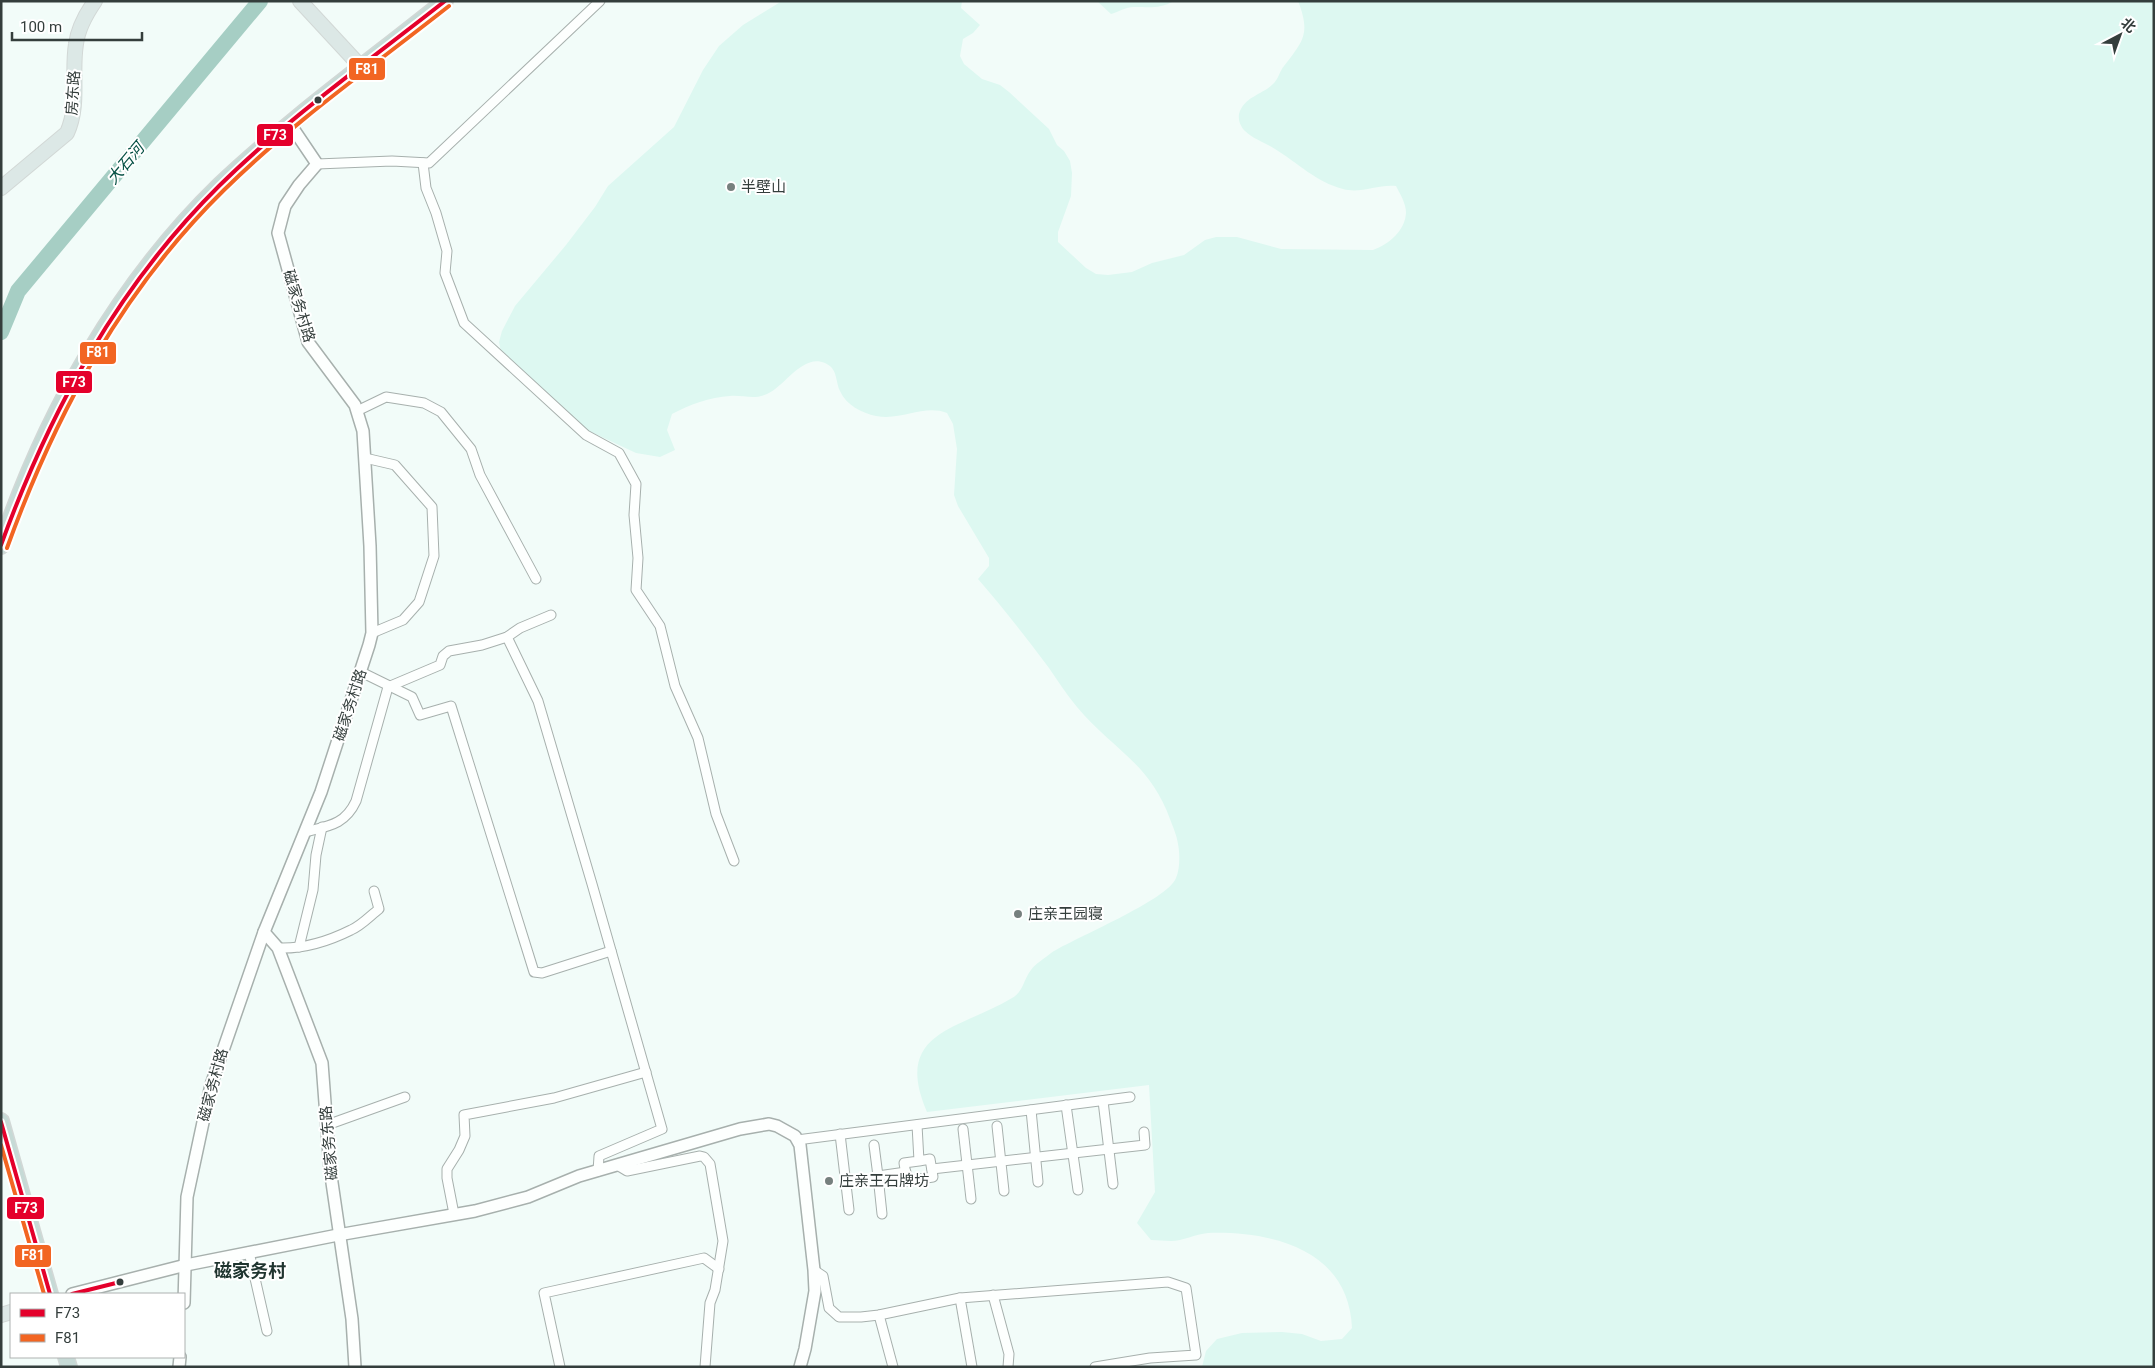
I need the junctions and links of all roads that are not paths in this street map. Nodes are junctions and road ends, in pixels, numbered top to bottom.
1 (96, 1) edge
2 (300, 1) edge
3 (444, 1) edge
4 (600, 1) edge
5 (362, 68) junction
6 (290, 124) junction
7 (423, 163) junction
8 (317, 164) junction
9 (1, 188) edge
10 (357, 411) junction
11 (365, 458) junction
12 (1, 546) edge
13 (536, 579) dead end
14 (551, 615) dead end
15 (372, 633) junction
16 (507, 637) junction
17 (361, 672) junction
18 (388, 687) junction
19 (322, 827) junction
20 (305, 832) junction
21 (734, 861) dead end
22 (374, 891) dead end
23 (264, 932) junction
24 (299, 947) junction
25 (278, 948) junction
26 (611, 951) junction
27 (646, 1072) junction
28 (1130, 1097) dead end
29 (404, 1098) dead end
30 (1103, 1101) junction
31 (1066, 1106) junction
32 (1031, 1110) junction
33 (1, 1121) edge
34 (327, 1125) junction
35 (917, 1125) junction
36 (997, 1126) dead end
37 (962, 1129) dead end
38 (1144, 1132) dead end
39 (840, 1134) junction
40 (797, 1140) junction
41 (874, 1145) dead end
42 (1109, 1149) junction
43 (1073, 1153) junction
44 (1036, 1157) junction
45 (919, 1161) junction
46 (1001, 1161) junction
47 (617, 1165) junction
48 (967, 1165) junction
49 (932, 1169) junction
50 (598, 1170) junction
51 (906, 1172) junction
52 (878, 1176) junction
53 (1038, 1182) dead end
54 (1113, 1184) dead end
55 (1078, 1190) dead end
56 (1004, 1191) dead end
57 (971, 1199) dead end
58 (849, 1210) dead end
59 (454, 1214) junction
60 (882, 1214) dead end
61 (338, 1235) junction
62 (249, 1252) junction
63 (186, 1265) junction
64 (719, 1269) junction
65 (814, 1270) junction
66 (50, 1293) edge
67 (76, 1293) edge
68 (185, 1293) edge
69 (994, 1295) junction
70 (960, 1298) junction
71 (879, 1315) junction
72 (267, 1331) dead end
73 (355, 1367) edge
74 (560, 1367) edge
75 (705, 1367) edge
76 (800, 1367) edge
77 (893, 1367) edge
78 (972, 1367) edge
79 (1008, 1367) edge
80 (1095, 1367) edge

1 - 9 main road, 房东路
2 - 5 main road
3 - 5 highway
4 - 7 street
5 - 6 highway
6 - 8 street
6 - 12 highway
7 - 8 street
7 - 21 street
8 - 10 street, 磁家务村路
10 - 11 street, 磁家务村路
10 - 13 street
11 - 15 street, 磁家务村路
11 - 15 street
14 - 16 street
15 - 17 street, 磁家务村路
16 - 18 street
16 - 26 street
17 - 18 street
17 - 20 street, 磁家务村路
18 - 19 street
18 - 26 street
19 - 20 street
19 - 24 street
20 - 23 street, 磁家务村路
22 - 24 street
23 - 25 street, 磁家务东路
23 - 63 street, 磁家务村路
24 - 25 street
25 - 34 street, 磁家务东路
26 - 27 street
27 - 50 street
27 - 59 street
28 - 30 street
29 - 34 street
30 - 31 street
30 - 42 street
31 - 32 street
31 - 43 street
32 - 35 street
32 - 44 street
33 - 66 highway
34 - 61 street, 磁家务东路
35 - 39 street
35 - 45 street
36 - 46 street
37 - 48 street
38 - 42 street
39 - 40 street
39 - 58 street
40 - 47 street
40 - 65 street
41 - 52 street
42 - 43 street
42 - 54 street
43 - 44 street
43 - 55 street
44 - 46 street
44 - 53 street
45 - 49 street
45 - 51 street
46 - 48 street
46 - 56 street
47 - 50 street
47 - 64 street
48 - 49 street
48 - 57 street
49 - 51 street
50 - 59 street
51 - 52 street
52 - 60 street
59 - 61 street
61 - 62 street
61 - 73 street, 磁家务东路
62 - 63 street
62 - 72 street
63 - 67 street
63 - 68 street, 磁家务村路
64 - 74 street
64 - 75 street
65 - 71 street
65 - 76 street
69 - 70 street
69 - 79 street
69 - 80 street
70 - 71 street
70 - 78 street
71 - 77 street

